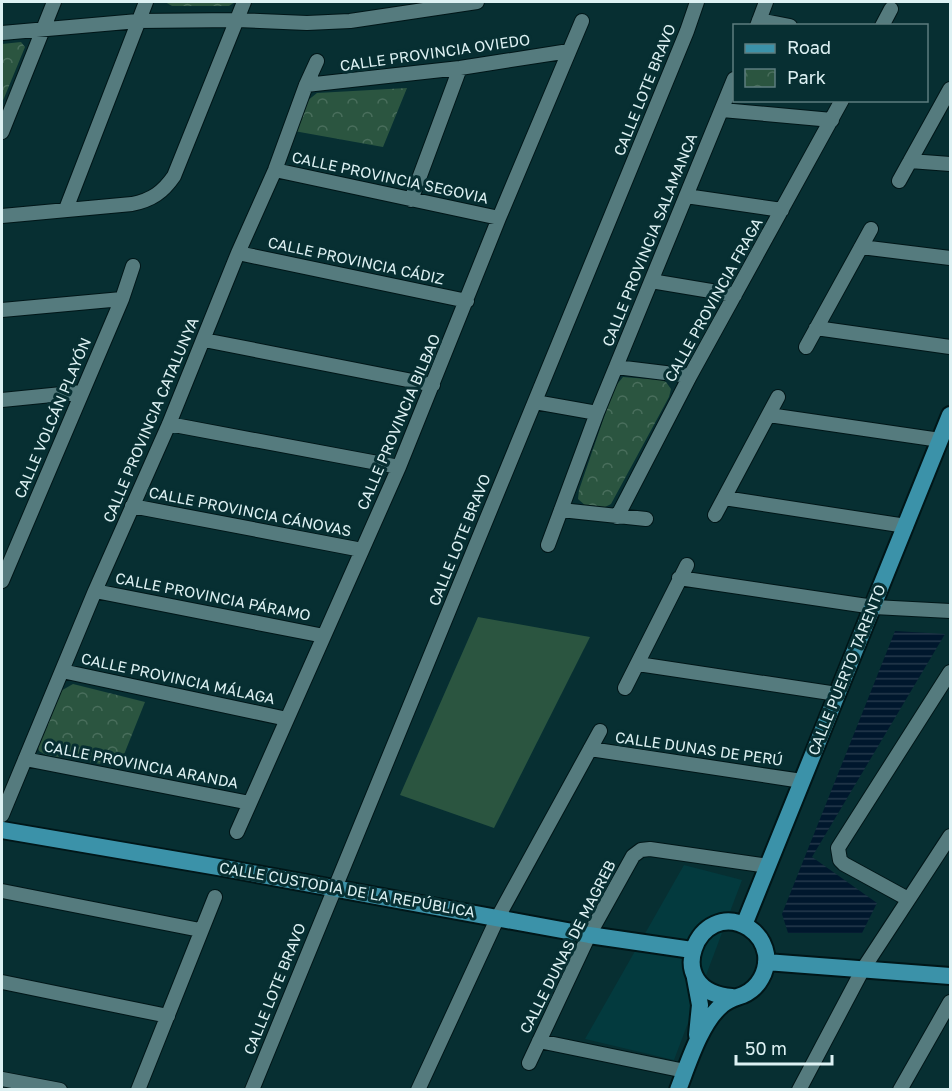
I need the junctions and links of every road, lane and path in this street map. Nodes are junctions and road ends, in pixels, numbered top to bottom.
1 (54, 2) edge
2 (146, 2) edge
3 (244, 2) edge
4 (477, 2) edge
5 (697, 2) edge
6 (766, 2) edge
7 (891, 9) dead end
8 (237, 20) junction
9 (138, 21) junction
10 (582, 21) dead end
11 (758, 23) edge
12 (883, 24) edge
13 (43, 29) junction
14 (2, 33) edge
15 (569, 51) junction
16 (317, 61) dead end
17 (460, 68) junction
18 (733, 84) edge
19 (306, 85) junction
20 (951, 89) edge
21 (841, 102) edge
22 (722, 110) junction
23 (832, 120) junction
24 (2, 132) edge
25 (910, 161) junction
26 (951, 164) edge
27 (274, 170) junction
28 (899, 181) dead end
29 (686, 196) junction
30 (411, 200) junction
31 (66, 209) junction
32 (782, 210) junction
33 (2, 216) edge
34 (498, 218) junction
35 (871, 229) dead end
36 (861, 247) junction
37 (238, 253) junction
38 (951, 258) edge
39 (133, 266) dead end
40 (651, 281) junction
41 (735, 296) junction
42 (122, 298) junction
43 (467, 301) junction
44 (2, 310) edge
45 (816, 328) junction
46 (204, 340) junction
47 (806, 347) dead end
48 (951, 348) edge
49 (616, 366) junction
50 (690, 376) junction
51 (433, 385) junction
52 (82, 392) junction
53 (778, 397) dead end
54 (2, 400) edge
55 (535, 402) junction
56 (597, 413) junction
57 (768, 415) junction
58 (951, 415) edge
59 (169, 424) junction
60 (940, 440) junction
61 (399, 466) junction
62 (724, 498) junction
63 (132, 506) junction
64 (561, 510) junction
65 (715, 514) dead end
66 (617, 516) junction
67 (646, 519) dead end
68 (906, 526) junction
69 (548, 545) dead end
70 (362, 550) junction
71 (687, 565) dead end
72 (680, 578) junction
73 (2, 581) edge
74 (95, 591) junction
75 (874, 607) junction
76 (951, 611) edge
77 (324, 636) junction
78 (638, 664) junction
79 (62, 671) junction
80 (951, 672) edge
81 (625, 688) dead end
82 (837, 694) junction
83 (287, 719) junction
84 (600, 731) dead end
85 (590, 749) junction
86 (25, 759) junction
87 (802, 781) junction
88 (250, 803) junction
89 (2, 815) edge
90 (2, 830) edge
91 (237, 832) dead end
92 (951, 836) edge
93 (768, 866) junction
94 (335, 888) junction
95 (2, 891) edge
96 (215, 897) dead end
97 (908, 899) junction
98 (498, 917) junction
99 (744, 925) junction
100 (200, 930) junction
101 (589, 935) junction
102 (692, 950) junction
103 (766, 962) junction
104 (863, 969) junction
105 (694, 975) junction
106 (951, 976) edge
107 (2, 982) edge
108 (732, 998) junction
109 (951, 1002) edge
110 (168, 1016) junction
111 (540, 1041) junction
112 (695, 1048) junction
113 (529, 1063) dead end
114 (685, 1071) junction
115 (2, 1079) edge
116 (60, 1089) edge
117 (138, 1089) edge
118 (252, 1089) edge
119 (418, 1089) edge
120 (678, 1089) edge
121 (800, 1089) edge
122 (900, 1089) edge

1 - 13 street
2 - 9 street
3 - 8 street
4 - 8 street
5 - 55 street, CALLE LOTE BRAVO
6 - 11 street
7 - 12 street
8 - 9 street
8 - 31 street
9 - 13 street
9 - 31 street
10 - 15 street, CALLE PROVINCIA BILBAO
13 - 14 street
13 - 24 street
15 - 17 street, CALLE PROVINCIA OVIEDO
15 - 34 street, CALLE PROVINCIA BILBAO
16 - 19 street, CALLE PROVINCIA CATALUNYA
17 - 19 street, CALLE PROVINCIA OVIEDO
17 - 30 street
18 - 22 street, CALLE PROVINCIA SALAMANCA
19 - 27 street, CALLE PROVINCIA CATALUNYA
20 - 25 street
21 - 23 street, CALLE PROVINCIA FRAGA
22 - 23 street
22 - 29 street, CALLE PROVINCIA SALAMANCA
23 - 32 street, CALLE PROVINCIA FRAGA
25 - 26 street
25 - 28 street
27 - 30 street, CALLE PROVINCIA SEGOVIA
27 - 37 street, CALLE PROVINCIA CATALUNYA
29 - 32 street
29 - 40 street, CALLE PROVINCIA SALAMANCA
30 - 34 street, CALLE PROVINCIA SEGOVIA
31 - 33 street
32 - 41 street, CALLE PROVINCIA FRAGA
34 - 43 street, CALLE PROVINCIA BILBAO
35 - 36 street
36 - 38 street
36 - 45 street
37 - 43 street, CALLE PROVINCIA CÁDIZ
37 - 46 street, CALLE PROVINCIA CATALUNYA
39 - 42 street, CALLE VOLCÁN PLAYÓN
40 - 41 street
40 - 49 street, CALLE PROVINCIA SALAMANCA
41 - 50 street, CALLE PROVINCIA FRAGA
42 - 44 street
42 - 52 street, CALLE VOLCÁN PLAYÓN
43 - 51 street, CALLE PROVINCIA BILBAO
45 - 47 street
45 - 48 street
46 - 51 street
46 - 59 street, CALLE PROVINCIA CATALUNYA
49 - 50 street
49 - 56 street, CALLE PROVINCIA SALAMANCA
50 - 66 street, CALLE PROVINCIA FRAGA
51 - 61 street, CALLE PROVINCIA BILBAO
52 - 54 street
52 - 73 street, CALLE VOLCÁN PLAYÓN
53 - 57 street
55 - 56 street
55 - 94 street, CALLE LOTE BRAVO
56 - 64 street, CALLE PROVINCIA SALAMANCA
57 - 60 street
57 - 62 street
58 - 60 main road, CALLE PUERTO TARENTO
59 - 61 street
59 - 63 street, CALLE PROVINCIA CATALUNYA
60 - 68 main road, CALLE PUERTO TARENTO
61 - 70 street, CALLE PROVINCIA BILBAO
62 - 65 street
62 - 68 street
63 - 70 street, CALLE PROVINCIA CÁNOVAS
63 - 74 street, CALLE PROVINCIA CATALUNYA
64 - 66 street
64 - 69 street, CALLE PROVINCIA SALAMANCA
66 - 67 street
68 - 75 main road, CALLE PUERTO TARENTO
70 - 77 street, CALLE PROVINCIA BILBAO
71 - 72 street
72 - 75 street
72 - 78 street
74 - 77 street, CALLE PROVINCIA PÁRAMO
74 - 79 street, CALLE PROVINCIA CATALUNYA
75 - 76 street
75 - 82 main road, CALLE PUERTO TARENTO
77 - 83 street, CALLE PROVINCIA BILBAO
78 - 81 street
78 - 82 street
79 - 83 street, CALLE PROVINCIA MÁLAGA
79 - 86 street, CALLE PROVINCIA CATALUNYA
80 - 97 street
82 - 87 main road, CALLE PUERTO TARENTO
83 - 88 street, CALLE PROVINCIA BILBAO
84 - 85 street
85 - 87 street, CALLE DUNAS DE PERÚ
85 - 98 street
86 - 88 street, CALLE PROVINCIA ARANDA
86 - 89 street, CALLE PROVINCIA CATALUNYA
87 - 93 main road, CALLE PUERTO TARENTO
88 - 91 street, CALLE PROVINCIA BILBAO
90 - 94 main road, CALLE CUSTODIA DE LA REPÚBLICA
92 - 97 street
93 - 99 main road, CALLE PUERTO TARENTO
93 - 101 street, CALLE DUNAS DE MAGREB
94 - 98 main road, CALLE CUSTODIA DE LA REPÚBLICA
94 - 118 street, CALLE LOTE BRAVO
95 - 100 street
96 - 100 street
97 - 104 street
98 - 101 main road, CALLE CUSTODIA DE LA REPÚBLICA
98 - 119 street
99 - 102 main road
99 - 103 main road
100 - 110 street
101 - 102 main road, CALLE CUSTODIA DE LA REPÚBLICA
101 - 111 street, CALLE DUNAS DE MAGREB
102 - 105 main road
103 - 104 main road
103 - 108 main road
104 - 106 main road
104 - 121 street
105 - 108 main road
105 - 112 main road
107 - 110 street
108 - 112 main road
109 - 122 street
110 - 117 street
111 - 113 street, CALLE DUNAS DE MAGREB
111 - 114 street
112 - 114 main road
114 - 120 main road
115 - 116 street

